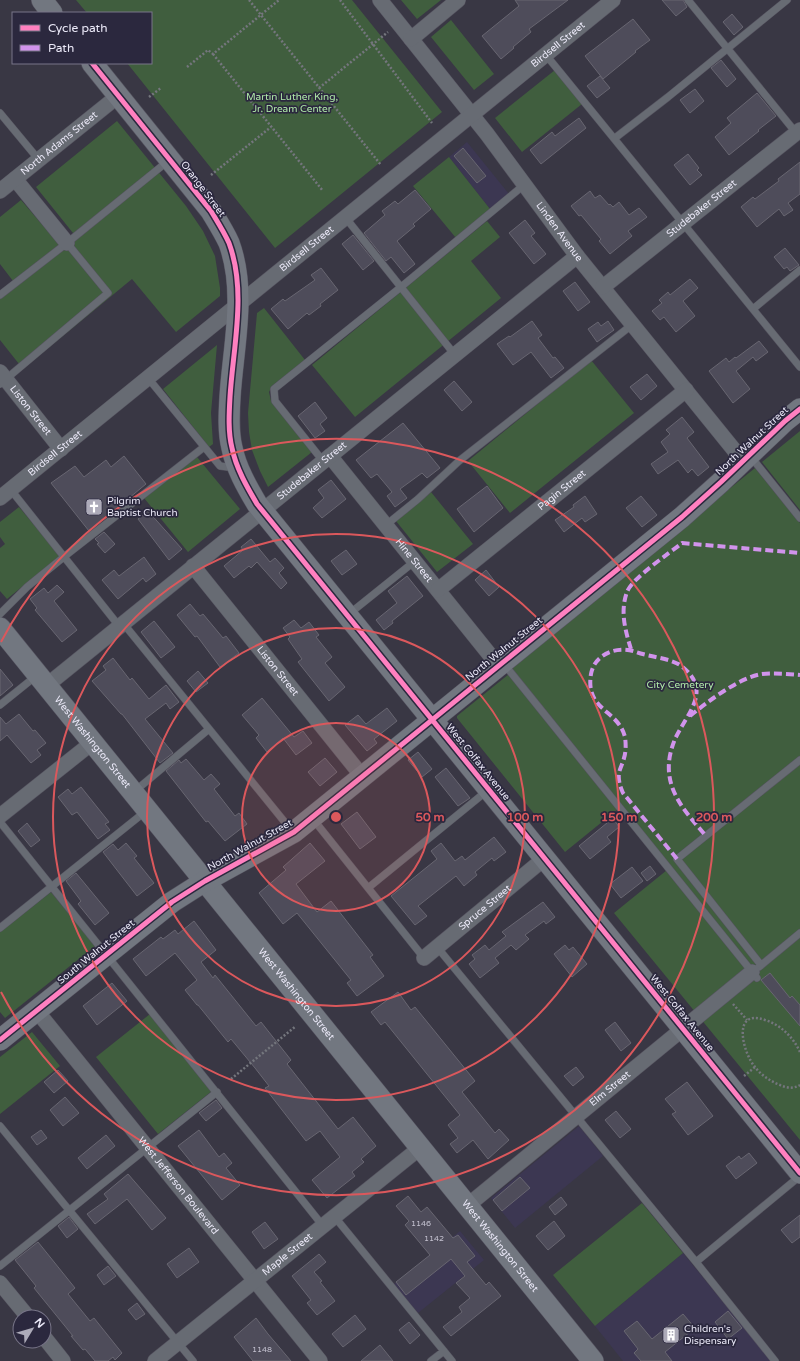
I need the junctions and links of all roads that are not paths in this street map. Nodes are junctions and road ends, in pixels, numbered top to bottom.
1 (42, 0) edge
2 (380, 0) edge
3 (458, 0) edge
4 (613, 0) edge
5 (688, 0) edge
6 (787, 0) edge
7 (51, 12) edge
8 (411, 39) junction
9 (727, 48) junction
10 (546, 55) junction
11 (93, 64) edge
12 (118, 96) junction
13 (0, 113) edge
14 (472, 115) junction
15 (799, 134) edge
16 (615, 138) junction
17 (170, 159) junction
18 (38, 160) junction
19 (15, 179) junction
20 (524, 185) junction
21 (0, 191) edge
22 (345, 217) junction
23 (683, 224) junction
24 (68, 243) junction
25 (577, 256) junction
26 (800, 270) edge
27 (401, 287) junction
28 (603, 288) junction
29 (0, 296) edge
30 (238, 304) junction
31 (753, 309) junction
32 (633, 324) junction
33 (455, 354) junction
34 (800, 367) edge
35 (148, 378) junction
36 (2, 379) edge
37 (686, 390) junction
38 (800, 409) edge
39 (204, 447) junction
40 (61, 449) junction
41 (746, 458) junction
42 (326, 459) junction
43 (239, 469) junction
44 (5, 494) edge
45 (262, 511) junction
46 (800, 518) edge
47 (386, 525) junction
48 (65, 556) junction
49 (415, 561) junction
50 (194, 566) junction
51 (438, 590) junction
52 (0, 614) edge
53 (347, 615) junction
54 (121, 625) junction
55 (0, 628) edge
56 (500, 664) junction
57 (42, 680) junction
58 (0, 705) edge
59 (432, 720) junction
60 (209, 729) junction
61 (92, 742) junction
62 (800, 760) edge
63 (362, 776) junction
64 (488, 790) junction
65 (133, 793) junction
66 (148, 810) junction
67 (0, 816) edge
68 (312, 818) junction
69 (0, 822) edge
70 (294, 832) junction
71 (545, 858) junction
72 (205, 881) junction
73 (51, 887) junction
74 (368, 888) junction
75 (0, 928) edge
76 (800, 933) edge
77 (437, 947) junction
78 (105, 955) junction
79 (424, 958) joint
80 (757, 972) junction
81 (36, 1010) junction
82 (683, 1028) junction
83 (0, 1040) edge
84 (217, 1092) junction
85 (576, 1117) junction
86 (0, 1126) edge
87 (421, 1147) junction
88 (148, 1148) junction
89 (798, 1167) edge
90 (468, 1206) junction
91 (69, 1211) junction
92 (328, 1221) junction
93 (696, 1262) junction
94 (0, 1266) edge
95 (255, 1281) junction
96 (0, 1283) edge
97 (21, 1309) edge
98 (178, 1342) junction
99 (52, 1347) edge
100 (444, 1351) junction
101 (63, 1361) edge
102 (155, 1361) edge
103 (193, 1361) edge
104 (320, 1361) edge
105 (431, 1361) edge
106 (452, 1361) edge
107 (593, 1361) edge
108 (775, 1361) edge

1 - 7 street
2 - 8 street, Linden Avenue
3 - 8 street
4 - 10 street, Birdsell Street
5 - 9 lane
6 - 9 lane
8 - 14 street, Linden Avenue
9 - 15 lane
9 - 16 lane
10 - 14 street, Birdsell Street
10 - 16 lane
11 - 12 street, Orange Street
12 - 17 street, Orange Street
12 - 18 street, North Adams Street
13 - 18 lane
14 - 20 street, Linden Avenue
14 - 22 street, Birdsell Street
15 - 23 street, Studebaker Street
16 - 23 lane
17 - 24 lane
17 - 30 street, Orange Street
18 - 19 street, North Adams Street
19 - 21 street, North Adams Street
19 - 24 street
20 - 25 street, Linden Avenue
20 - 27 lane
22 - 27 lane
22 - 30 street, Birdsell Street
23 - 28 street, Studebaker Street
23 - 31 lane
24 - 29 lane
24 - 36 lane
25 - 28 street, Linden Avenue
25 - 33 street, Studebaker Street
26 - 31 lane
27 - 33 lane
27 - 42 lane
28 - 32 street, Linden Avenue
30 - 35 street, Birdsell Street
30 - 43 street, Orange Street
31 - 34 lane
32 - 37 street, Linden Avenue
32 - 47 lane
33 - 42 street, Studebaker Street
35 - 39 lane
35 - 40 street, Birdsell Street
36 - 40 street, Liston Street
37 - 41 street, Linden Avenue
37 - 51 street, Pagin Street
38 - 41 street, North Walnut Street
39 - 43 lane
39 - 48 lane
40 - 44 street, Birdsell Street
41 - 46 lane
41 - 56 street, North Walnut Street
42 - 45 street, Studebaker Street
42 - 47 street, Hine Street
43 - 45 street, West Colfax Avenue
44 - 48 lane
45 - 50 street, Studebaker Street
45 - 53 street, West Colfax Avenue
47 - 49 street, Hine Street
48 - 52 lane
48 - 54 lane
49 - 51 street, Hine Street
49 - 53 lane
50 - 54 street, Studebaker Street
50 - 63 street, Liston Street
51 - 56 street, Hine Street
53 - 59 street, West Colfax Avenue
54 - 57 street, Studebaker Street
54 - 60 lane
55 - 57 street, West Washington Street
56 - 59 street, North Walnut Street
56 - 80 lane
57 - 58 lane
57 - 61 street, West Washington Street
59 - 63 street, North Walnut Street
59 - 64 street, West Colfax Avenue
60 - 65 lane
60 - 70 lane
61 - 65 street, West Washington Street
61 - 67 street
62 - 80 lane
63 - 68 street, North Walnut Street
64 - 71 street, West Colfax Avenue
64 - 74 lane
65 - 66 street, West Washington Street
66 - 72 street, West Washington Street
66 - 73 lane
68 - 70 street, North Walnut Street
68 - 74 lane
69 - 73 lane
70 - 72 street, North Walnut Street
71 - 77 street, Spruce Street
71 - 82 street, West Colfax Avenue
72 - 78 street, South Walnut Street
72 - 87 street, West Washington Street
73 - 75 lane
73 - 78 lane
74 - 79 lane
76 - 80 lane
77 - 79 street, Spruce Street
77 - 85 lane
78 - 81 street, South Walnut Street
78 - 84 lane
80 - 82 street, Elm Street
81 - 83 street, South Walnut Street
81 - 88 street, West Jefferson Boulevard
82 - 85 street, Elm Street
82 - 89 street, West Colfax Avenue
84 - 88 lane
84 - 92 lane
85 - 90 street, Elm Street
85 - 93 lane
86 - 91 lane
87 - 90 street, West Washington Street
87 - 92 street, Maple Street
88 - 91 lane
88 - 95 street, West Jefferson Boulevard
89 - 93 lane
90 - 107 street, West Washington Street
91 - 94 lane
91 - 98 lane
92 - 95 street, Maple Street
92 - 100 lane
93 - 108 lane
95 - 98 street, Maple Street
95 - 104 street, West Jefferson Boulevard
96 - 97 street
98 - 102 street, Maple Street
98 - 103 lane
99 - 101 street
100 - 105 lane
100 - 106 lane

